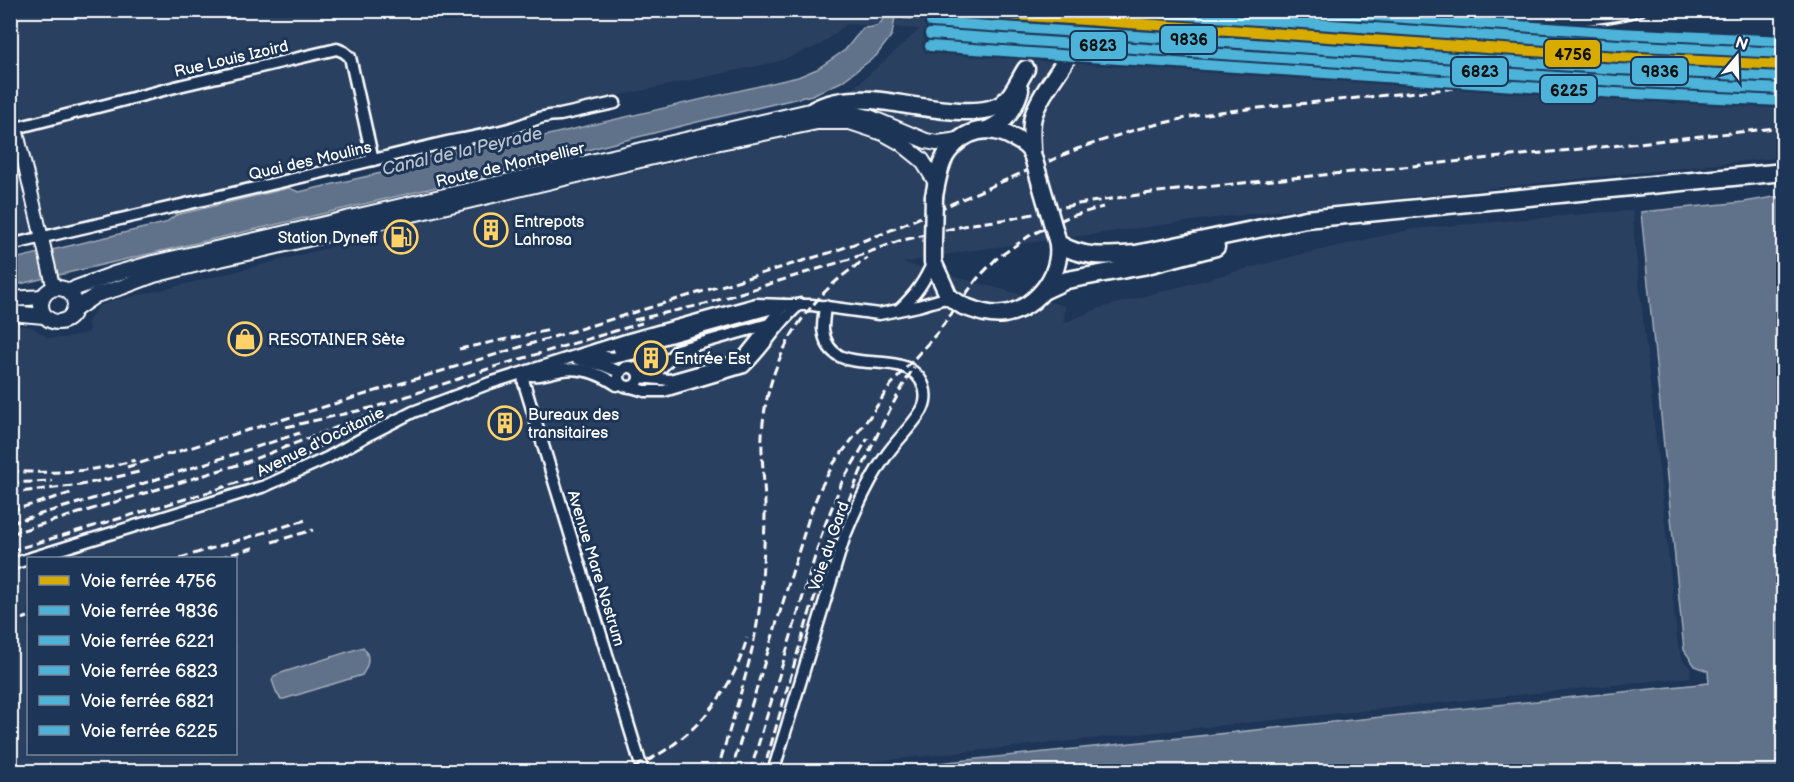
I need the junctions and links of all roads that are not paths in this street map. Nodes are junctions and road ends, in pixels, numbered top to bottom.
1 (1047, 10) edge
2 (1086, 10) edge
3 (1380, 10) edge
4 (1640, 10) edge
5 (1026, 69) junction
6 (615, 103) dead end
7 (814, 110) junction
8 (13, 129) edge
9 (989, 129) junction
10 (959, 140) junction
11 (1032, 154) junction
12 (374, 160) junction
13 (1784, 172) edge
14 (936, 190) junction
15 (1340, 217) junction
16 (1057, 240) junction
17 (44, 243) junction
18 (10, 245) edge
19 (933, 262) junction
20 (55, 290) junction
21 (1043, 291) junction
22 (10, 299) edge
23 (956, 301) junction
24 (800, 304) junction
25 (784, 305) junction
26 (825, 306) junction
27 (75, 310) junction
28 (900, 310) junction
29 (10, 313) edge
30 (45, 316) junction
31 (769, 324) junction
32 (570, 358) junction
33 (620, 372) junction
34 (523, 373) junction
35 (639, 377) junction
36 (653, 377) junction
37 (623, 386) junction
38 (36, 557) edge
39 (27, 560) edge
40 (10, 565) edge
41 (644, 771) edge
42 (773, 771) edge

1 - 5 main road, bridge
2 - 11 main road, bridge
3 - 4 street
5 - 7 main road
5 - 9 main road
6 - 12 street, Quai des Moulins
7 - 10 main road, Route de Montpellier
7 - 20 main road, Route de Montpellier
8 - 12 street, Rue Louis Izoird
8 - 17 street
9 - 10 main road
9 - 11 main road
10 - 14 main road
11 - 16 main road, bridge
12 - 17 street, Quai des Moulins
13 - 15 main road
14 - 19 main road, bridge
14 - 27 main road, Route de Montpellier
15 - 16 main road
15 - 21 main road
16 - 21 main road
17 - 18 street, Quai des Moulins
17 - 20 street
19 - 23 main road
19 - 28 street
20 - 22 main road, Route de Montpellier
20 - 27 main road
20 - 30 main road
21 - 23 main road
23 - 28 street, Avenue d'Occitanie
24 - 25 street, Avenue d'Occitanie
24 - 26 street, Avenue d'Occitanie
24 - 37 street
25 - 31 street
25 - 32 street, Avenue d'Occitanie
26 - 28 street, Avenue d'Occitanie
26 - 42 street, Voie du Gard
27 - 30 main road
29 - 30 main road
31 - 36 street
31 - 36 street
32 - 33 street
32 - 34 street, Avenue d'Occitanie
33 - 35 street
33 - 37 street
34 - 37 street
34 - 38 street, Avenue d'Occitanie
34 - 41 street, Avenue Mare Nostrum
35 - 36 street
35 - 37 street
39 - 40 street, Avenue d'Occitanie

